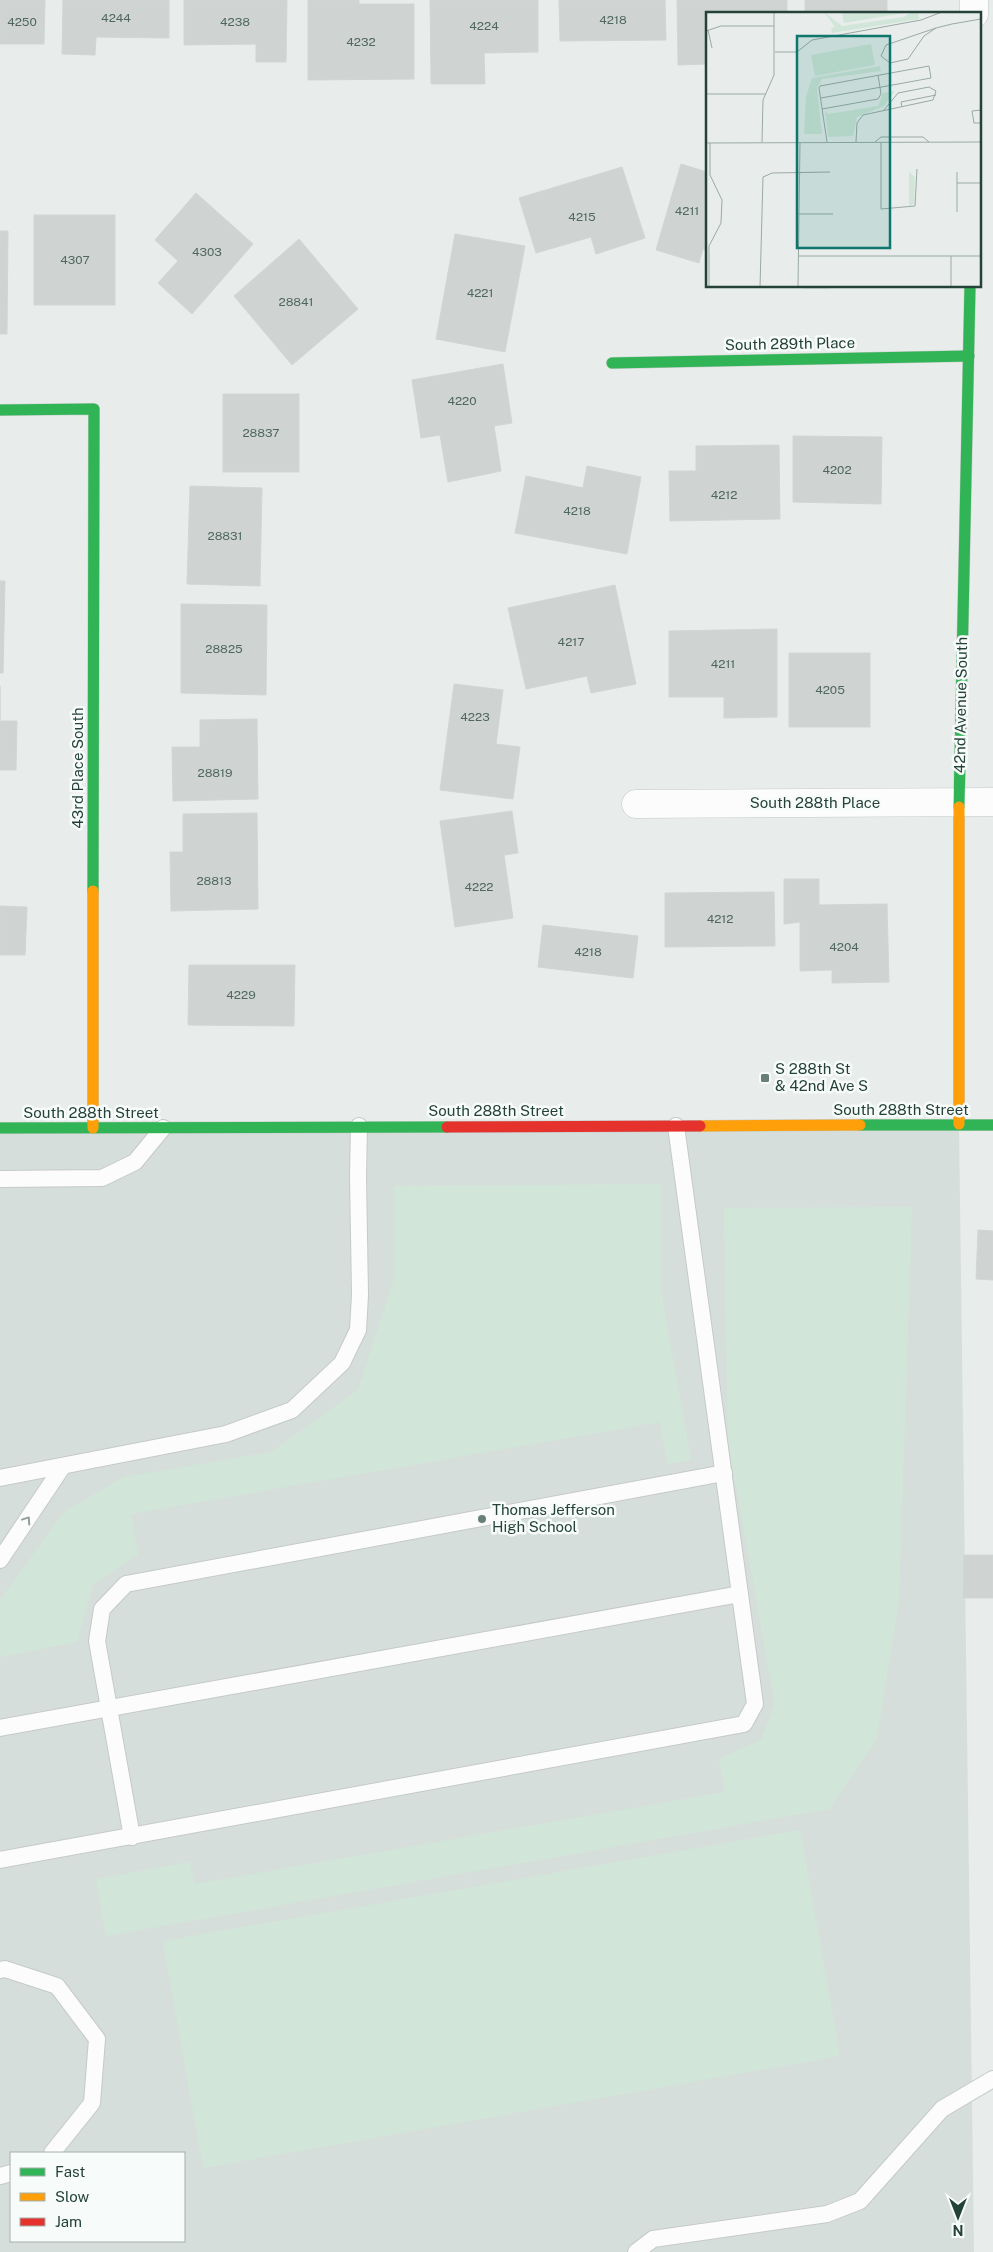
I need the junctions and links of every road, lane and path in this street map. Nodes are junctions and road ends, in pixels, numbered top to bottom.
1 (970, 288) edge
2 (969, 356) junction
3 (612, 363) dead end
4 (0, 410) edge
5 (993, 802) edge
6 (958, 803) junction
7 (636, 804) dead end
8 (958, 1124) junction
9 (993, 1125) edge
10 (360, 1126) junction
11 (676, 1126) junction
12 (0, 1128) edge
13 (93, 1128) junction
14 (163, 1128) junction
15 (0, 1179) edge
16 (63, 1466) junction
17 (724, 1473) junction
18 (0, 1478) edge
19 (0, 1560) edge
20 (740, 1594) junction
21 (110, 1708) junction
22 (0, 1728) edge
23 (132, 1837) junction
24 (0, 1860) edge
25 (0, 1970) edge
26 (992, 2079) edge
27 (53, 2152) edge
28 (636, 2252) edge

1 - 2 street, 42nd Avenue South
2 - 3 street, South 289th Place
2 - 6 street, 42nd Avenue South
4 - 13 street, 43rd Place South
5 - 6 street, South 288th Place
6 - 7 street, South 288th Place
6 - 8 street, 42nd Avenue South
8 - 9 street, South 288th Street
8 - 11 street, South 288th Street
10 - 11 street, South 288th Street
10 - 14 street, South 288th Street
10 - 16 lane
11 - 17 lane
12 - 13 street, South 288th Street
13 - 14 street, South 288th Street
14 - 15 lane
16 - 18 lane
19 -> 16 lane
17 - 20 lane
17 - 21 lane
20 - 21 lane
20 - 23 lane
21 - 22 lane
21 - 23 lane
23 - 24 lane
25 - 27 lane
26 - 28 lane

